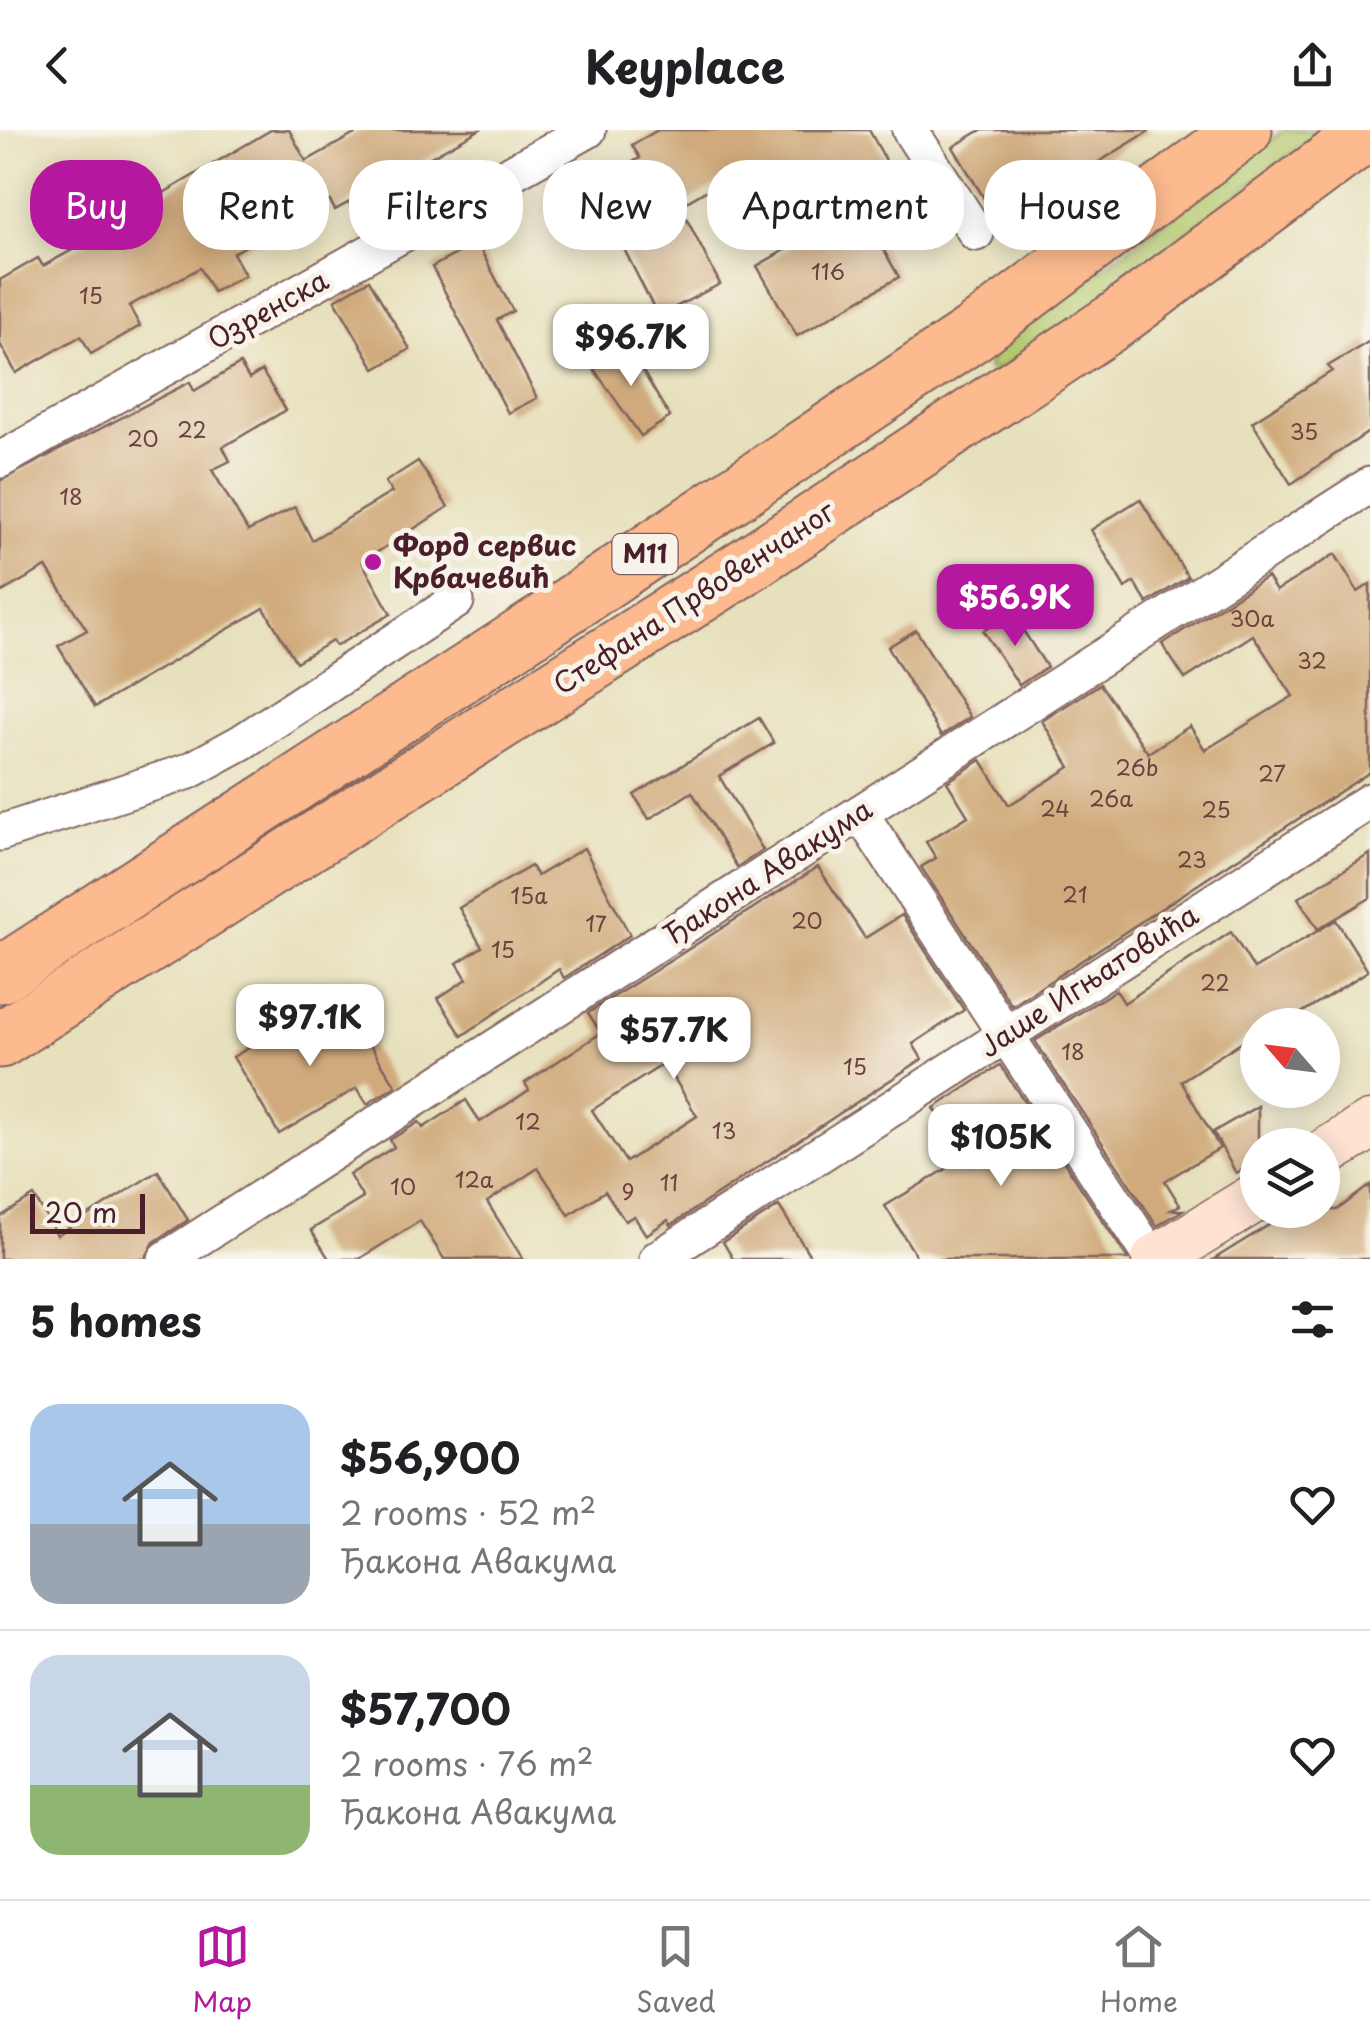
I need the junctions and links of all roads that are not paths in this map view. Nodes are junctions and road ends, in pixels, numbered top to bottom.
1 (588, 130) edge
2 (910, 130) edge
3 (1244, 130) edge
4 (1370, 131) edge
5 (976, 232) dead end
6 (0, 460) edge
7 (1370, 486) edge
8 (456, 601) dead end
9 (1370, 801) edge
10 (860, 813) junction
11 (0, 833) edge
12 (0, 975) edge
13 (1005, 1035) junction
14 (0, 1040) edge
15 (1370, 1125) edge
16 (1340, 1144) edge
17 (1240, 1207) edge
18 (166, 1259) edge
19 (658, 1259) edge
20 (1154, 1259) edge

1 - 6 street, Озренска
2 - 5 street
3 - 12 highway, M11
4 - 14 highway, Стефана Првовенчаног / M11
7 - 10 street, Ђакона Авакума
8 - 11 street
9 - 13 street, Јаше Игњатовића
10 - 13 street
10 - 18 street, Ђакона Авакума
13 - 19 street, Јаше Игњатовића
13 - 20 street
15 - 16 main road
17 - 20 main road

